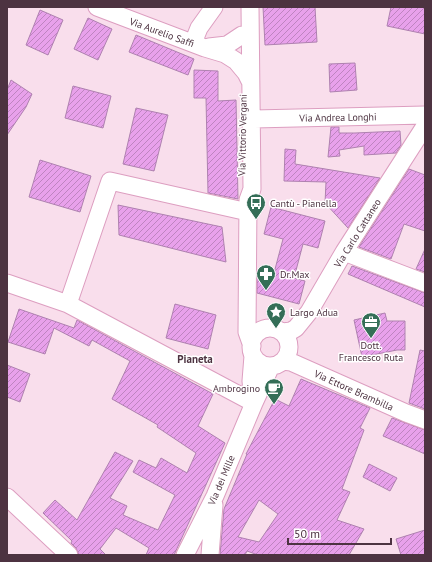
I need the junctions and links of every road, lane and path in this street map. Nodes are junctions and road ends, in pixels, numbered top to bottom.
1 (97, 7) edge
2 (214, 7) edge
3 (241, 7) edge
4 (250, 7) edge
5 (242, 35) junction
6 (199, 45) junction
7 (245, 81) junction
8 (425, 115) edge
9 (251, 119) junction
10 (425, 126) edge
11 (248, 206) junction
12 (344, 252) junction
13 (425, 282) edge
14 (7, 283) edge
15 (247, 288) junction
16 (68, 304) junction
17 (278, 330) junction
18 (253, 351) junction
19 (277, 363) junction
20 (254, 403) junction
21 (425, 420) edge
22 (215, 496) junction
23 (7, 497) edge
24 (69, 555) edge
25 (185, 555) edge
26 (210, 555) edge

1 - 6 street, Via Aurelio Saffi
2 - 6 street
3 - 5 street, Via Vittorio Vergani
4 - 7 street, Via Vittorio Vergani
5 - 6 street, Via Aurelio Saffi
5 - 7 street, Via Vittorio Vergani
6 - 7 street, Via Aurelio Saffi
6 - 7 street, Via Aurelio Saffi
7 - 9 street, Via Vittorio Vergani
7 - 11 street, Via Vittorio Vergani
8 - 9 street, Via Andrea Longhi
9 - 11 street, Via Vittorio Vergani
10 - 12 street, Via Carlo Cattaneo
11 - 15 street, Via Vittorio Vergani
11 - 16 street
12 - 13 street
12 - 17 street, Via Carlo Cattaneo
14 - 16 street
15 - 17 street, Via Vittorio Vergani
15 - 18 street, Via Vittorio Vergani
16 - 20 street
17 - 18 street
17 - 19 street
18 - 19 street
18 - 20 street
19 - 20 street, Via dei Mille
19 - 21 street, Via Ettore Brambilla
20 - 22 street, Via dei Mille
22 - 25 street, Via dei Mille
22 - 26 street
23 - 24 street

